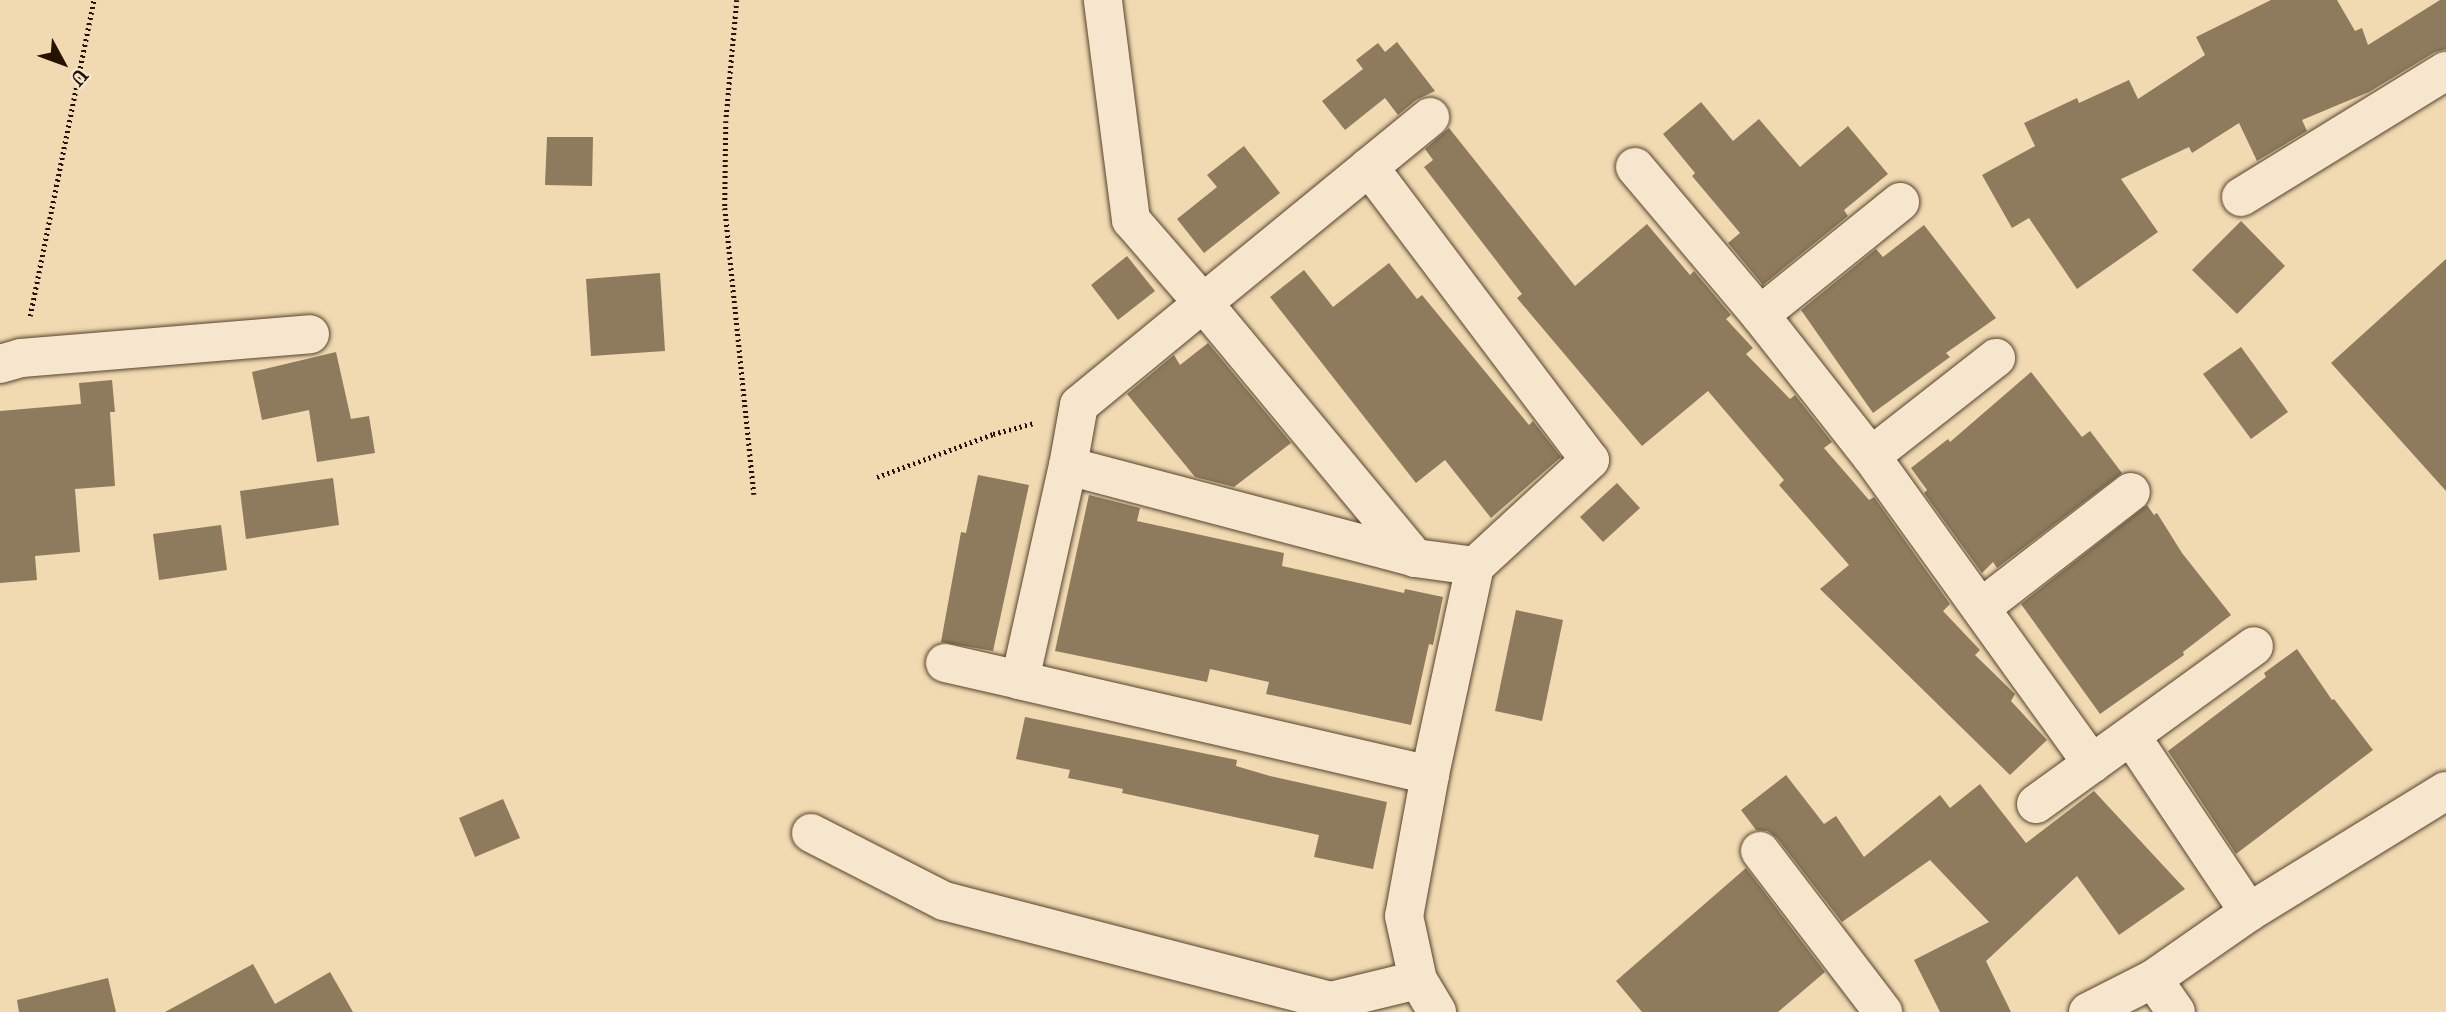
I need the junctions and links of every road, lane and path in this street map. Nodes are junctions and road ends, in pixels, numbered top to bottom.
1 (94, 0) edge
2 (737, 0) edge
3 (1103, 0) edge
4 (2446, 71) edge
5 (1430, 117) dead end
6 (1369, 167) junction
7 (1634, 167) dead end
8 (2241, 197) dead end
9 (1900, 202) dead end
10 (1203, 303) junction
11 (1760, 315) junction
12 (310, 334) dead end
13 (1996, 358) dead end
14 (11, 361) edge
15 (1076, 412) junction
16 (1871, 456) junction
17 (1068, 466) junction
18 (877, 477) dead end
19 (2131, 492) dead end
20 (754, 495) dead end
21 (1415, 558) junction
22 (1475, 566) junction
23 (1982, 607) junction
24 (2254, 646) dead end
25 (945, 663) dead end
26 (1020, 680) junction
27 (2131, 736) junction
28 (2092, 764) junction
29 (1430, 775) junction
30 (2446, 791) edge
31 (2036, 804) dead end
32 (811, 833) dead end
33 (1760, 851) dead end
34 (2249, 912) junction
35 (2153, 979) junction
36 (1419, 980) junction
37 (1437, 1012) edge
38 (1883, 1012) edge
39 (2088, 1012) edge
40 (2176, 1012) edge

1 - 14 path
2 - 20 path
3 - 10 street
4 - 8 street
5 - 6 street
6 - 10 street
6 - 22 street
7 - 11 street
9 - 11 street
10 - 15 street
10 - 21 street
11 - 16 street
12 - 14 street
13 - 16 street
15 - 17 street
15 - 18 path
16 - 23 street
17 - 21 street
17 - 26 street
19 - 23 street
21 - 22 street
22 - 29 street
23 - 28 street
24 - 27 street
25 - 26 street
26 - 29 street
27 - 28 street
27 - 34 street
28 - 31 street
29 - 36 street
30 - 34 street
32 - 36 street
33 - 38 street
34 - 35 street
35 - 39 street
35 - 40 street
36 - 37 street

